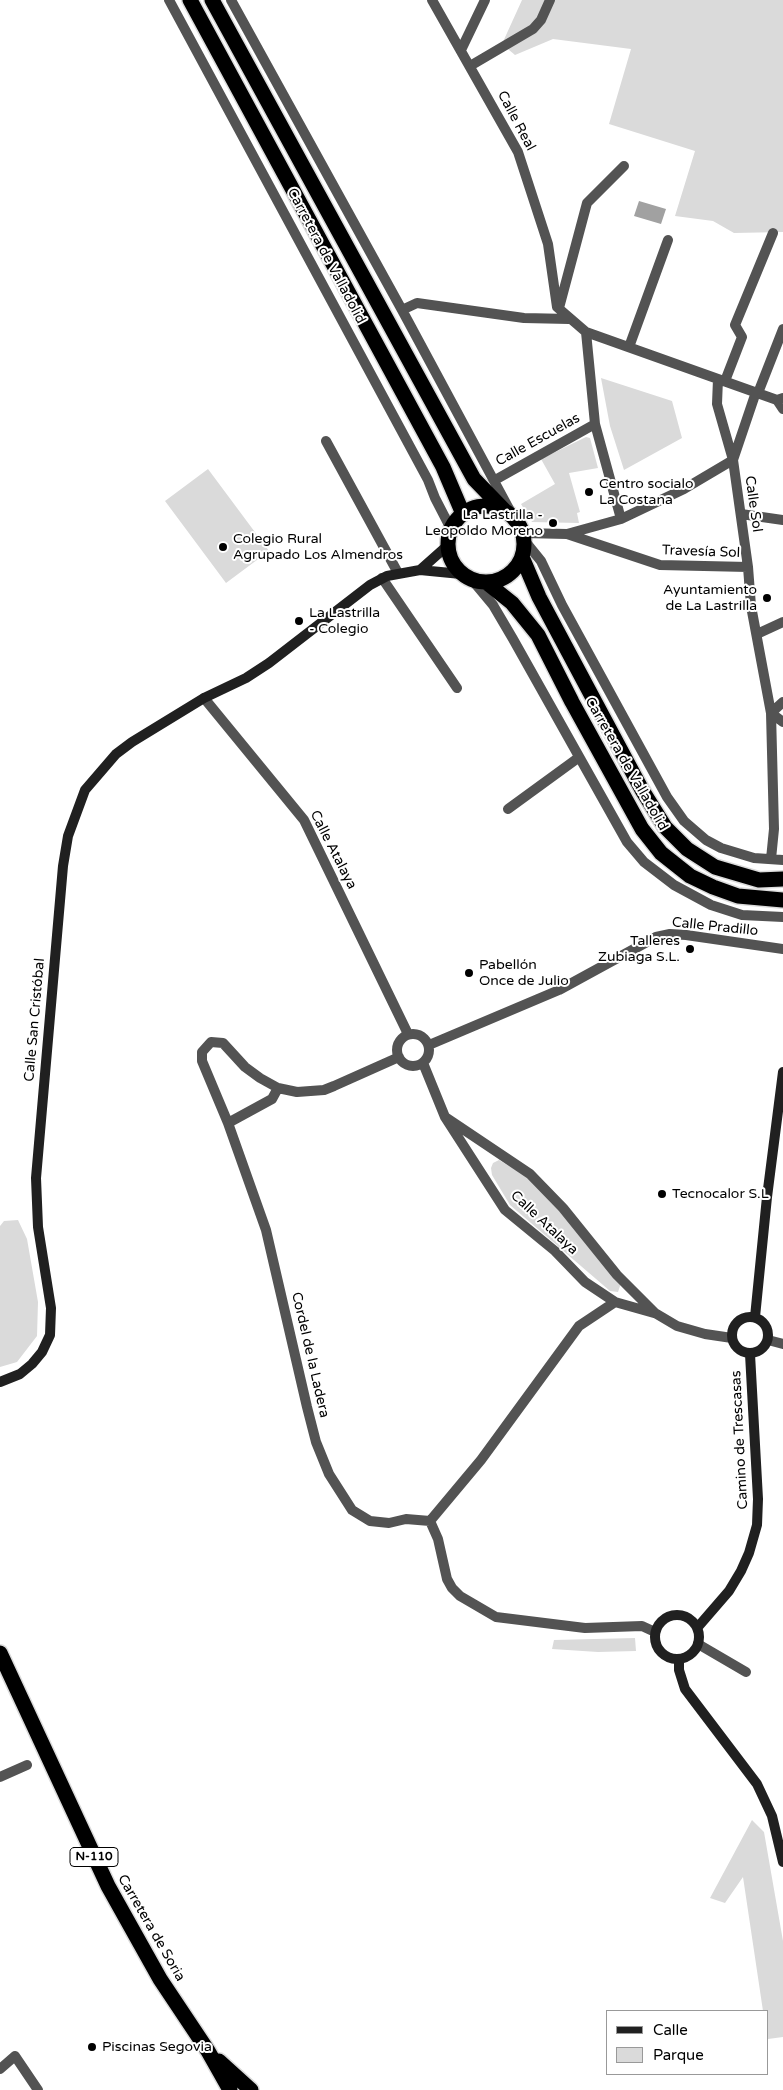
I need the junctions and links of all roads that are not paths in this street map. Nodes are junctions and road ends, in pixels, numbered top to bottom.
1 (169, 0) edge
2 (190, 0) edge
3 (212, 0) edge
4 (231, 0) edge
5 (432, 0) edge
6 (485, 0) edge
7 (550, 0) edge
8 (461, 50) junction
9 (470, 66) junction
10 (624, 166) dead end
11 (773, 233) dead end
12 (668, 240) dead end
13 (559, 309) junction
14 (402, 310) junction
15 (569, 319) junction
16 (783, 329) edge
17 (586, 332) junction
18 (629, 347) junction
19 (721, 380) junction
20 (757, 392) junction
21 (780, 399) edge
22 (783, 410) edge
23 (595, 424) junction
24 (326, 441) dead end
25 (733, 460) junction
26 (495, 480) junction
27 (463, 514) junction
28 (509, 514) junction
29 (741, 514) junction
30 (621, 519) junction
31 (783, 520) edge
32 (451, 528) junction
33 (589, 528) junction
34 (567, 534) junction
35 (523, 537) junction
36 (585, 540) junction
37 (447, 546) junction
38 (522, 557) junction
39 (748, 567) junction
40 (420, 570) junction
41 (398, 573) junction
42 (382, 578) junction
43 (474, 579) junction
44 (783, 622) edge
45 (757, 634) junction
46 (457, 688) dead end
47 (204, 698) junction
48 (783, 702) edge
49 (770, 713) junction
50 (783, 722) edge
51 (578, 758) junction
52 (508, 809) dead end
53 (778, 830) edge
54 (771, 860) junction
55 (783, 860) edge
56 (783, 879) edge
57 (783, 900) edge
58 (783, 917) edge
59 (783, 949) edge
60 (408, 1034) junction
61 (429, 1045) junction
62 (399, 1057) junction
63 (423, 1064) junction
64 (783, 1072) edge
65 (278, 1088) junction
66 (445, 1117) junction
67 (228, 1123) junction
68 (615, 1302) junction
69 (655, 1313) junction
70 (755, 1317) junction
71 (732, 1338) junction
72 (768, 1340) junction
73 (783, 1344) edge
74 (750, 1354) junction
75 (0, 1382) edge
76 (430, 1521) junction
77 (697, 1628) junction
78 (655, 1632) junction
79 (698, 1644) junction
80 (0, 1652) edge
81 (679, 1659) junction
82 (746, 1672) dead end
83 (27, 1765) dead end
84 (0, 1777) edge
85 (783, 1862) edge
86 (208, 2051) junction
87 (0, 2068) edge
88 (38, 2090) edge
89 (230, 2090) edge
90 (251, 2090) edge

1 - 32 street, Carretera de Valladolid
2 - 27 highway, Carretera de Valladolid
3 - 28 highway, Carretera de Valladolid
4 - 14 street
5 - 8 street, Calle Real
6 - 8 street
7 - 9 street
8 - 9 street, Calle Real
9 - 13 street, Calle Real
10 - 13 street
11 - 19 street, Calle Sol
12 - 18 street
13 - 15 street
14 - 15 street
14 - 26 street
15 - 17 street
16 - 20 street
17 - 18 street
17 - 23 street
18 - 19 street
19 - 20 street
19 - 25 street, Calle Sol
20 - 21 street
20 - 25 street
21 - 22 street
23 - 26 street, Calle Escuelas
23 - 30 street
24 - 41 street
25 - 29 street, Calle Sol
25 - 30 street
26 - 28 street
27 - 28 highway
27 - 32 highway
28 - 35 highway
29 - 31 street
29 - 39 street, Calle Sol
30 - 33 street
32 - 37 highway
33 - 34 street
33 - 36 street
34 - 35 street
34 - 36 street, Travesía Sol
35 - 38 highway
35 - 54 street, Carretera de Valladolid
36 - 39 street, Travesía Sol
37 - 40 main road
37 - 43 highway
38 - 43 highway
38 - 56 highway, Carretera de Valladolid
39 - 45 street, Calle Sol
40 - 41 main road, Calle San Cristóbal
40 - 43 main road, Calle San Cristóbal
41 - 42 main road, Calle San Cristóbal
42 - 46 street
42 - 47 main road, Calle San Cristóbal
43 - 51 street
43 - 57 highway, Carretera de Valladolid
44 - 45 street
45 - 49 street, Calle Sol
47 - 60 street, Calle Atalaya
47 - 75 main road, Calle San Cristóbal
48 - 49 street
49 - 50 street
49 - 53 street, Calle Sol
51 - 52 street
51 - 58 street
53 - 54 street, Calle Sol
54 - 55 street, Carretera de Valladolid
59 - 61 street, Calle Pradillo
60 - 61 street
60 - 62 street
61 - 63 street
62 - 63 street
62 - 65 street, Cordel de la Ladera
63 - 66 street, Calle Atalaya
64 - 70 main road
65 - 67 street
65 - 67 street, Cordel de la Ladera
66 - 68 street, Calle Atalaya
66 - 69 street, Calle Atalaya
67 - 76 street, Cordel de la Ladera
68 - 69 street, Calle Atalaya
68 - 76 street
69 - 71 street, Calle Atalaya
70 - 71 main road
70 - 72 main road
71 - 74 main road
72 - 73 street
72 - 74 main road
74 - 77 main road, Camino de Trescasas
76 - 78 street
77 - 78 main road
77 - 79 main road
78 - 81 main road
79 - 81 main road
79 - 82 street
80 - 86 highway, Carretera de Soria / N-110
81 - 85 main road
83 - 84 street
86 - 89 highway, Carretera de Soria / N-110
86 - 90 highway, Carretera de Soria / N-110
87 - 88 street

